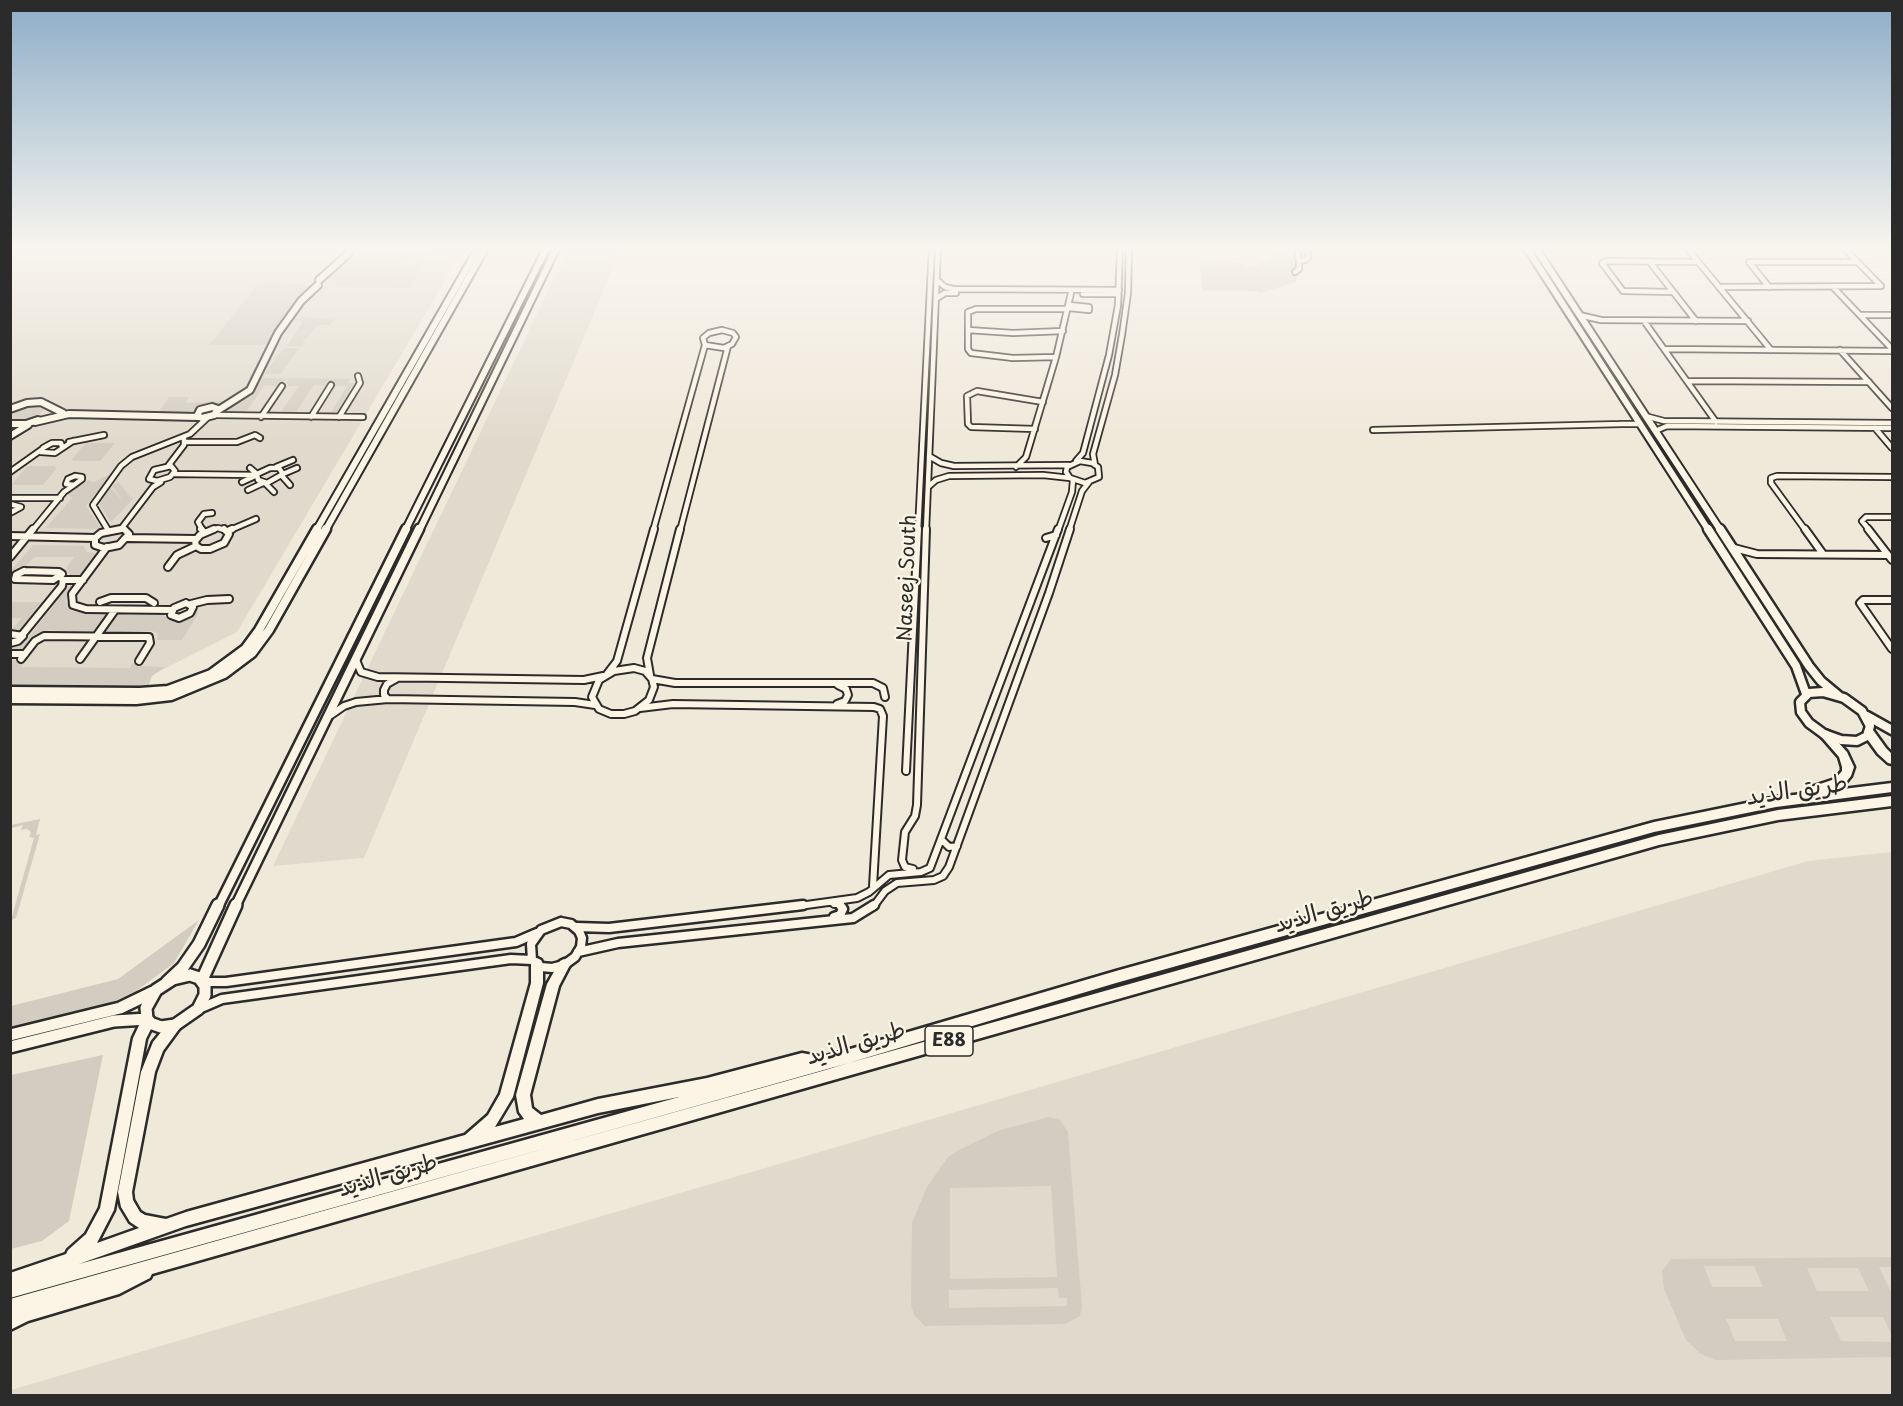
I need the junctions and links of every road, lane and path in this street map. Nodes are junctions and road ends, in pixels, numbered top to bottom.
1 (294, 313) edge
2 (445, 313) edge
3 (515, 313) edge
4 (525, 313) edge
5 (929, 313) edge
6 (936, 313) edge
7 (968, 313) edge
8 (1068, 313) edge
9 (1116, 313) edge
10 (1125, 313) edge
11 (1568, 313) edge
12 (1689, 313) edge
13 (1741, 313) edge
14 (1858, 313) edge
15 (1579, 315) joint
16 (1860, 315) junction
17 (1893, 315) edge
18 (1601, 320) junction
19 (1644, 321) junction
20 (1696, 321) junction
21 (1748, 321) junction
22 (1585, 325) junction
23 (968, 330) junction
24 (1063, 331) junction
25 (705, 345) junction
26 (728, 346) junction
27 (1665, 349) junction
28 (1772, 350) junction
29 (1840, 350) junction
30 (1893, 350) edge
31 (1056, 357) junction
32 (358, 376) dead end
33 (1687, 381) junction
34 (1869, 382) junction
35 (282, 386) dead end
36 (331, 386) dead end
37 (1043, 402) junction
38 (13, 408) edge
39 (50, 408) junction
40 (1893, 408) edge
41 (69, 414) junction
42 (206, 415) junction
43 (1645, 416) junction
44 (261, 417) junction
45 (311, 417) junction
46 (339, 417) junction
47 (363, 417) dead end
48 (33, 422) junction
49 (1716, 422) junction
50 (1893, 423) edge
51 (10, 424) edge
52 (1640, 424) junction
53 (1875, 428) junction
54 (1893, 428) edge
55 (1035, 429) junction
56 (1373, 430) dead end
57 (1655, 431) junction
58 (103, 434) dead end
59 (10, 436) edge
60 (260, 438) dead end
61 (184, 439) junction
62 (62, 445) junction
63 (1893, 448) edge
64 (44, 452) junction
65 (929, 456) junction
66 (1026, 457) junction
67 (293, 460) dead end
68 (267, 461) dead end
69 (1076, 461) junction
70 (1069, 465) junction
71 (1095, 465) junction
72 (168, 466) junction
73 (961, 466) junction
74 (274, 467) junction
75 (1016, 467) junction
76 (1035, 467) junction
77 (250, 468) dead end
78 (297, 468) dead end
79 (10, 471) edge
80 (174, 474) junction
81 (256, 475) junction
82 (283, 475) junction
83 (967, 476) junction
84 (1893, 477) edge
85 (350, 479) junction
86 (1071, 479) junction
87 (242, 482) dead end
88 (1089, 482) junction
89 (264, 483) junction
90 (153, 484) junction
91 (71, 485) dead end
92 (290, 485) dead end
93 (928, 487) junction
94 (248, 490) dead end
95 (274, 492) dead end
96 (62, 495) junction
97 (10, 498) edge
98 (10, 504) edge
99 (10, 513) edge
100 (212, 513) dead end
101 (1893, 517) edge
102 (254, 519) dead end
103 (121, 529) junction
104 (104, 531) junction
105 (228, 531) junction
106 (204, 532) junction
107 (1056, 535) junction
108 (10, 536) edge
109 (27, 537) junction
110 (95, 538) junction
111 (127, 538) junction
112 (1046, 538) dead end
113 (196, 539) junction
114 (196, 546) junction
115 (1730, 546) junction
116 (107, 547) junction
117 (1757, 554) junction
118 (1823, 554) junction
119 (10, 557) edge
120 (1890, 557) edge
121 (1739, 560) junction
122 (168, 567) dead end
123 (62, 578) junction
124 (83, 580) junction
125 (130, 598) junction
126 (229, 599) dead end
127 (1893, 600) edge
128 (100, 602) dead end
129 (154, 603) dead end
130 (191, 604) junction
131 (118, 610) junction
132 (172, 610) junction
133 (10, 634) edge
134 (22, 635) junction
135 (96, 636) junction
136 (10, 643) edge
137 (1893, 649) edge
138 (10, 654) edge
139 (80, 659) dead end
140 (139, 660) dead end
141 (356, 660) junction
142 (605, 675) junction
143 (651, 677) junction
144 (397, 678) junction
145 (823, 683) junction
146 (10, 691) edge
147 (1806, 694) junction
148 (1839, 696) junction
149 (885, 697) dead end
150 (10, 699) edge
151 (388, 699) junction
152 (595, 705) junction
153 (818, 706) junction
154 (640, 708) junction
155 (1865, 714) junction
156 (328, 717) junction
157 (1893, 731) edge
158 (1869, 733) junction
159 (1824, 734) junction
160 (1893, 760) edge
161 (906, 771) dead end
162 (1893, 788) edge
163 (1893, 801) edge
164 (1776, 802) junction
165 (942, 840) junction
166 (957, 846) junction
167 (937, 853) junction
168 (872, 890) junction
169 (814, 904) junction
170 (813, 922) junction
171 (577, 927) junction
172 (537, 933) junction
173 (578, 952) junction
174 (535, 962) junction
175 (564, 965) junction
176 (203, 981) junction
177 (167, 982) junction
178 (156, 990) junction
179 (198, 1009) junction
180 (147, 1020) junction
181 (175, 1025) junction
182 (10, 1035) edge
183 (10, 1047) edge
184 (822, 1064) junction
185 (540, 1122) junction
186 (464, 1143) junction
187 (186, 1219) junction
188 (60, 1263) junction
189 (156, 1266) junction
190 (10, 1281) edge
191 (10, 1291) edge
192 (10, 1307) edge
193 (10, 1322) edge

1 - 42 street
2 - 85 street
3 - 177 street
4 - 141 street
5 - 161 street
6 - 65 street, Naseej South
7 - 23 street
8 - 24 street
9 - 69 street
10 - 71 street
11 - 52 street
12 - 20 street
13 - 21 street
14 - 16 street
15 - 18 street
15 - 22 street
16 - 17 street
16 - 30 street
18 - 19 street
18 - 22 street
19 - 20 street
19 - 27 street
20 - 21 street
21 - 28 street
22 - 43 street
23 - 24 street
23 - 31 street
24 - 31 street
25 - 26 street
25 - 26 street
25 - 142 street
26 - 143 street
27 - 28 street
27 - 33 street
28 - 29 street
29 - 30 street
29 - 34 street
31 - 37 street
32 - 46 street
33 - 34 street
33 - 49 street
34 - 40 street
35 - 44 street
36 - 45 street
37 - 55 street
37 - 55 street
38 - 39 street
39 - 41 street
39 - 48 street
41 - 42 street
41 - 48 street
42 - 44 street
42 - 61 street
43 - 49 street
43 - 57 street
44 - 45 street
45 - 46 street
46 - 47 street
48 - 51 street
48 - 59 street
49 - 50 street
52 - 56 street
52 - 147 street
53 - 54 street
53 - 57 street
53 - 63 street
55 - 66 street
57 - 115 street
58 - 62 street
60 - 61 street
61 - 72 street
61 - 104 street
62 - 64 street
62 - 64 street
64 - 79 street
65 - 73 street
65 - 93 street, Naseej South
66 - 75 street
66 - 76 street
67 - 74 street
68 - 74 street
69 - 70 street
69 - 71 street
70 - 76 street
70 - 86 street
71 - 88 street
72 - 80 street
72 - 90 street
73 - 75 street
73 - 83 street
74 - 81 street
74 - 82 street
75 - 76 street
77 - 81 street
78 - 82 street
80 - 81 street
80 - 90 street
81 - 87 street
81 - 89 street
82 - 89 street
82 - 92 street
83 - 86 street
83 - 93 street
84 - 118 street
85 - 146 street
85 - 150 street
86 - 88 street
86 - 107 street
88 - 166 street
89 - 94 street
89 - 95 street
90 - 103 street
91 - 96 street
93 - 167 street, Naseej South
96 - 97 street
96 - 109 street
98 - 99 street
100 - 106 street
101 - 120 street
102 - 105 street
103 - 104 street
103 - 111 street
104 - 110 street
105 - 106 street
105 - 114 street
106 - 113 street
107 - 112 street
107 - 165 street
108 - 109 street
109 - 110 street
109 - 119 street
110 - 116 street
111 - 113 street
111 - 116 street
113 - 114 street
114 - 122 street
115 - 117 street
115 - 121 street
116 - 124 street
117 - 118 street
117 - 121 street
118 - 120 street
121 - 148 street
123 - 123 street
123 - 124 street
123 - 134 street
124 - 131 street
125 - 128 street
125 - 129 street
125 - 131 street
126 - 130 street
127 - 137 street
130 - 132 street
130 - 132 street
131 - 132 street
131 - 135 street
133 - 134 street
134 - 136 street
135 - 138 street
135 - 139 street
135 - 140 street
141 - 144 street
141 - 156 street
142 - 143 street
142 - 144 street
142 - 152 street
143 - 145 street
143 - 154 street
144 - 151 street
145 - 149 street
145 - 153 street
147 - 148 street
147 - 159 street
148 - 155 street
151 - 152 street
151 - 156 street
152 - 154 street
153 - 154 street
153 - 168 street
155 - 157 street
155 - 158 street
156 - 176 street
157 - 158 street
158 - 159 street
158 - 160 highway
159 - 164 highway
162 - 164 highway, طريق الذيد / E88
163 - 189 highway, طريق الذيد / E88
164 - 184 highway, طريق الذيد / E88
165 - 166 street
165 - 167 street
166 - 170 street
167 - 168 street
168 - 169 street
169 - 170 street
169 - 171 street
170 - 173 street
171 - 172 street
171 - 173 street
172 - 174 street
172 - 176 street
173 - 175 street
174 - 175 street
174 - 179 street
174 - 186 highway
175 - 185 highway
176 - 177 street
176 - 179 street
177 - 178 street
178 - 180 street
178 - 182 street
179 - 181 street
180 - 181 street
180 - 183 street
180 - 188 highway
181 - 187 highway
184 - 185 highway
184 - 191 highway, طريق الذيد / E88
185 - 186 highway
186 - 187 highway
187 - 188 highway
188 - 190 highway
189 - 192 highway, طريق الذيد / E88
189 - 193 highway

